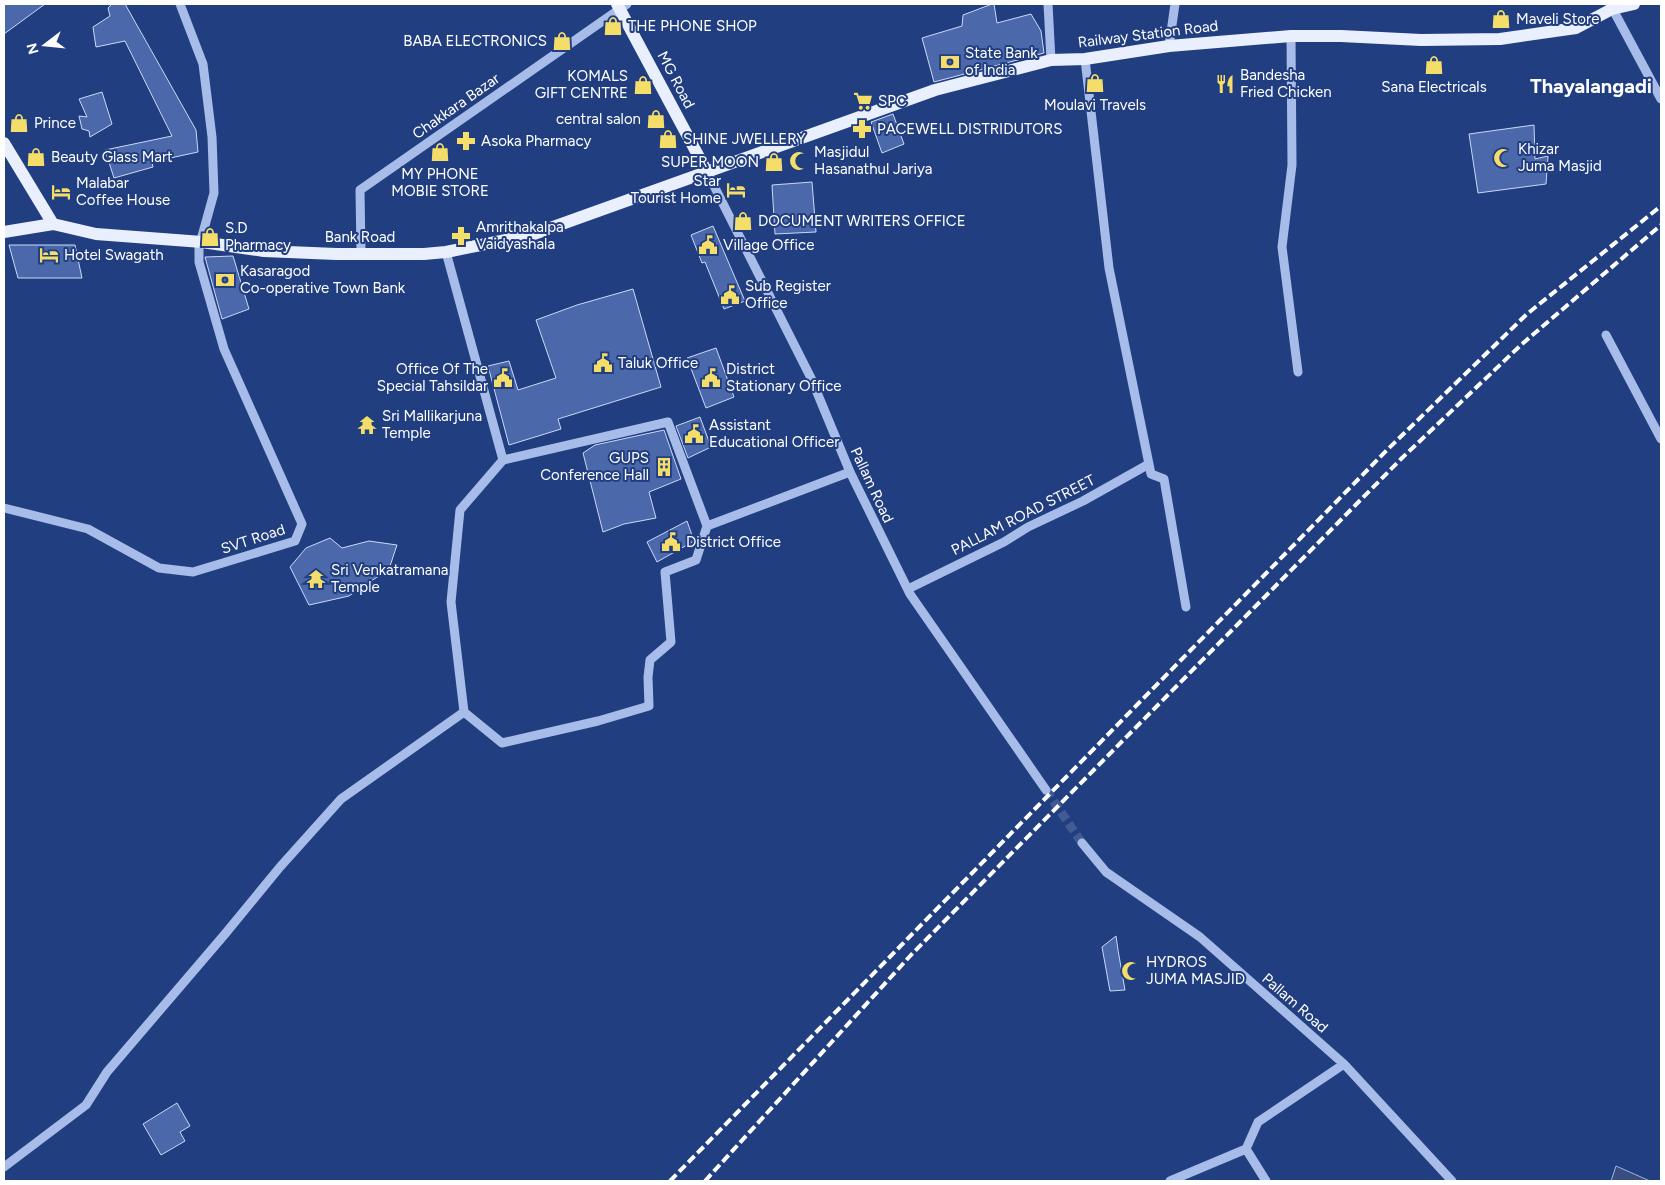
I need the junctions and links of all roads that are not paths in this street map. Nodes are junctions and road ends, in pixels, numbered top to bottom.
1 (180, 4) edge
2 (1048, 4) edge
3 (1175, 4) edge
4 (1634, 4) edge
5 (621, 5) edge
6 (1611, 6) edge
7 (1291, 36) junction
8 (1169, 46) junction
9 (1085, 59) junction
10 (1050, 60) junction
11 (1661, 99) edge
12 (4, 143) edge
13 (707, 172) junction
14 (54, 224) junction
15 (4, 232) edge
16 (202, 242) junction
17 (446, 252) junction
18 (361, 253) junction
19 (1606, 335) dead end
20 (1298, 372) dead end
21 (1661, 439) edge
22 (503, 460) junction
23 (1149, 464) junction
24 (850, 472) junction
25 (4, 508) edge
26 (707, 526) junction
27 (908, 589) junction
28 (1186, 607) dead end
29 (464, 712) junction
30 (1046, 790) tunnel mouth
31 (1082, 843) tunnel mouth
32 (1344, 1064) junction
33 (1246, 1149) junction
34 (4, 1167) edge
35 (1170, 1181) edge
36 (1266, 1181) edge
37 (1452, 1181) edge

1 - 16 street
2 - 10 street
3 - 8 street
4 - 6 main road, Railway Station Road
5 - 13 main road, MG Road
5 - 18 street, Chakkara Bazar
6 - 7 main road, Railway Station Road
6 - 11 street
7 - 8 main road, Railway Station Road
7 - 20 street
8 - 9 main road, Railway Station Road
9 - 10 main road, Railway Station Road
9 - 23 street
10 - 13 main road, Railway Station Road
12 - 14 main road
13 - 17 main road, Bank Road
13 - 24 street, Pallam Road
14 - 15 main road, Bank Road
14 - 16 main road, Bank Road
16 - 18 main road, Bank Road
16 - 25 street, SVT Road
17 - 18 main road, Bank Road
17 - 22 street
19 - 21 street
22 - 26 street
22 - 29 street
23 - 27 street, PALLAM ROAD STREET
23 - 28 street
24 - 26 street
24 - 27 street, Pallam Road
26 - 29 street
27 - 30 street, Pallam Road
29 - 34 street
31 - 32 street, Pallam Road
32 - 33 street
32 - 37 street, Pallam Road
33 - 35 street
33 - 36 street

